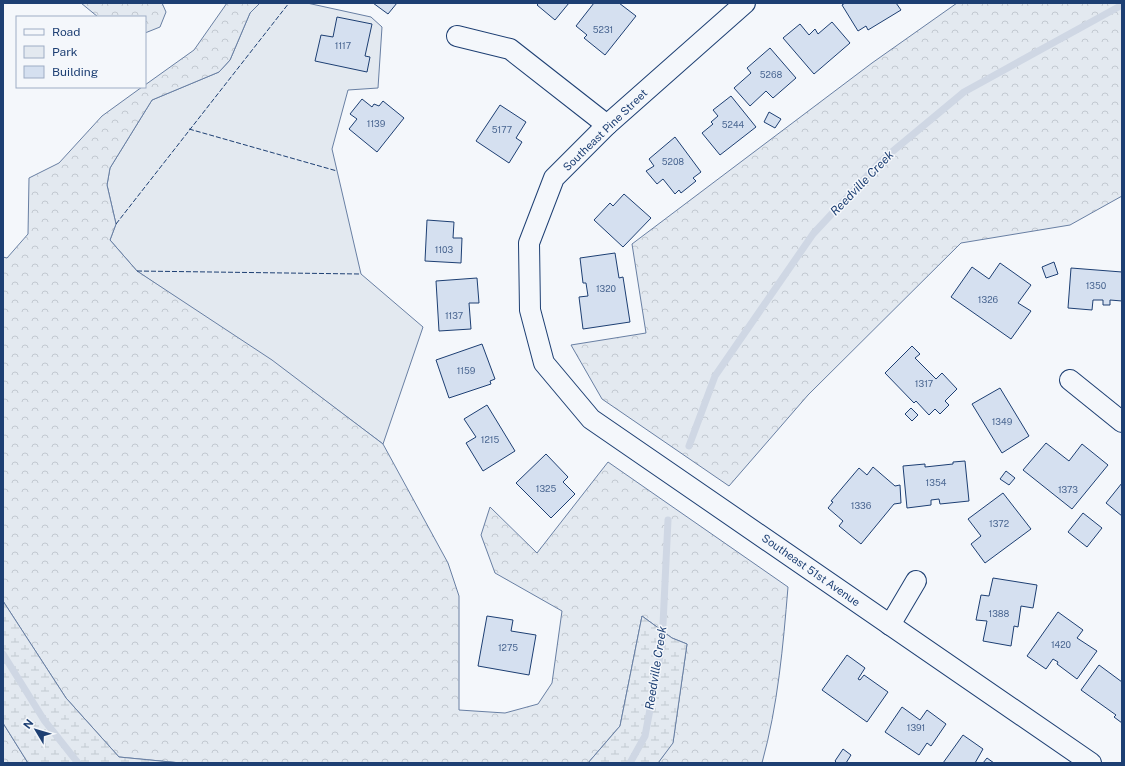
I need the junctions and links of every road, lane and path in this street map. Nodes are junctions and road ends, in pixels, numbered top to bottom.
1 (745, 3) edge
2 (457, 36) dead end
3 (607, 125) junction
4 (544, 363) joint
5 (1070, 380) dead end
6 (1122, 422) edge
7 (916, 581) dead end
8 (890, 625) junction
9 (1091, 763) edge

1 - 3 street, Southeast Pine Street
2 - 3 street
3 - 4 street, Southeast Pine Street
4 - 8 street, Southeast 51st Avenue
5 - 6 street
7 - 8 street
8 - 9 street, Southeast 51st Avenue

